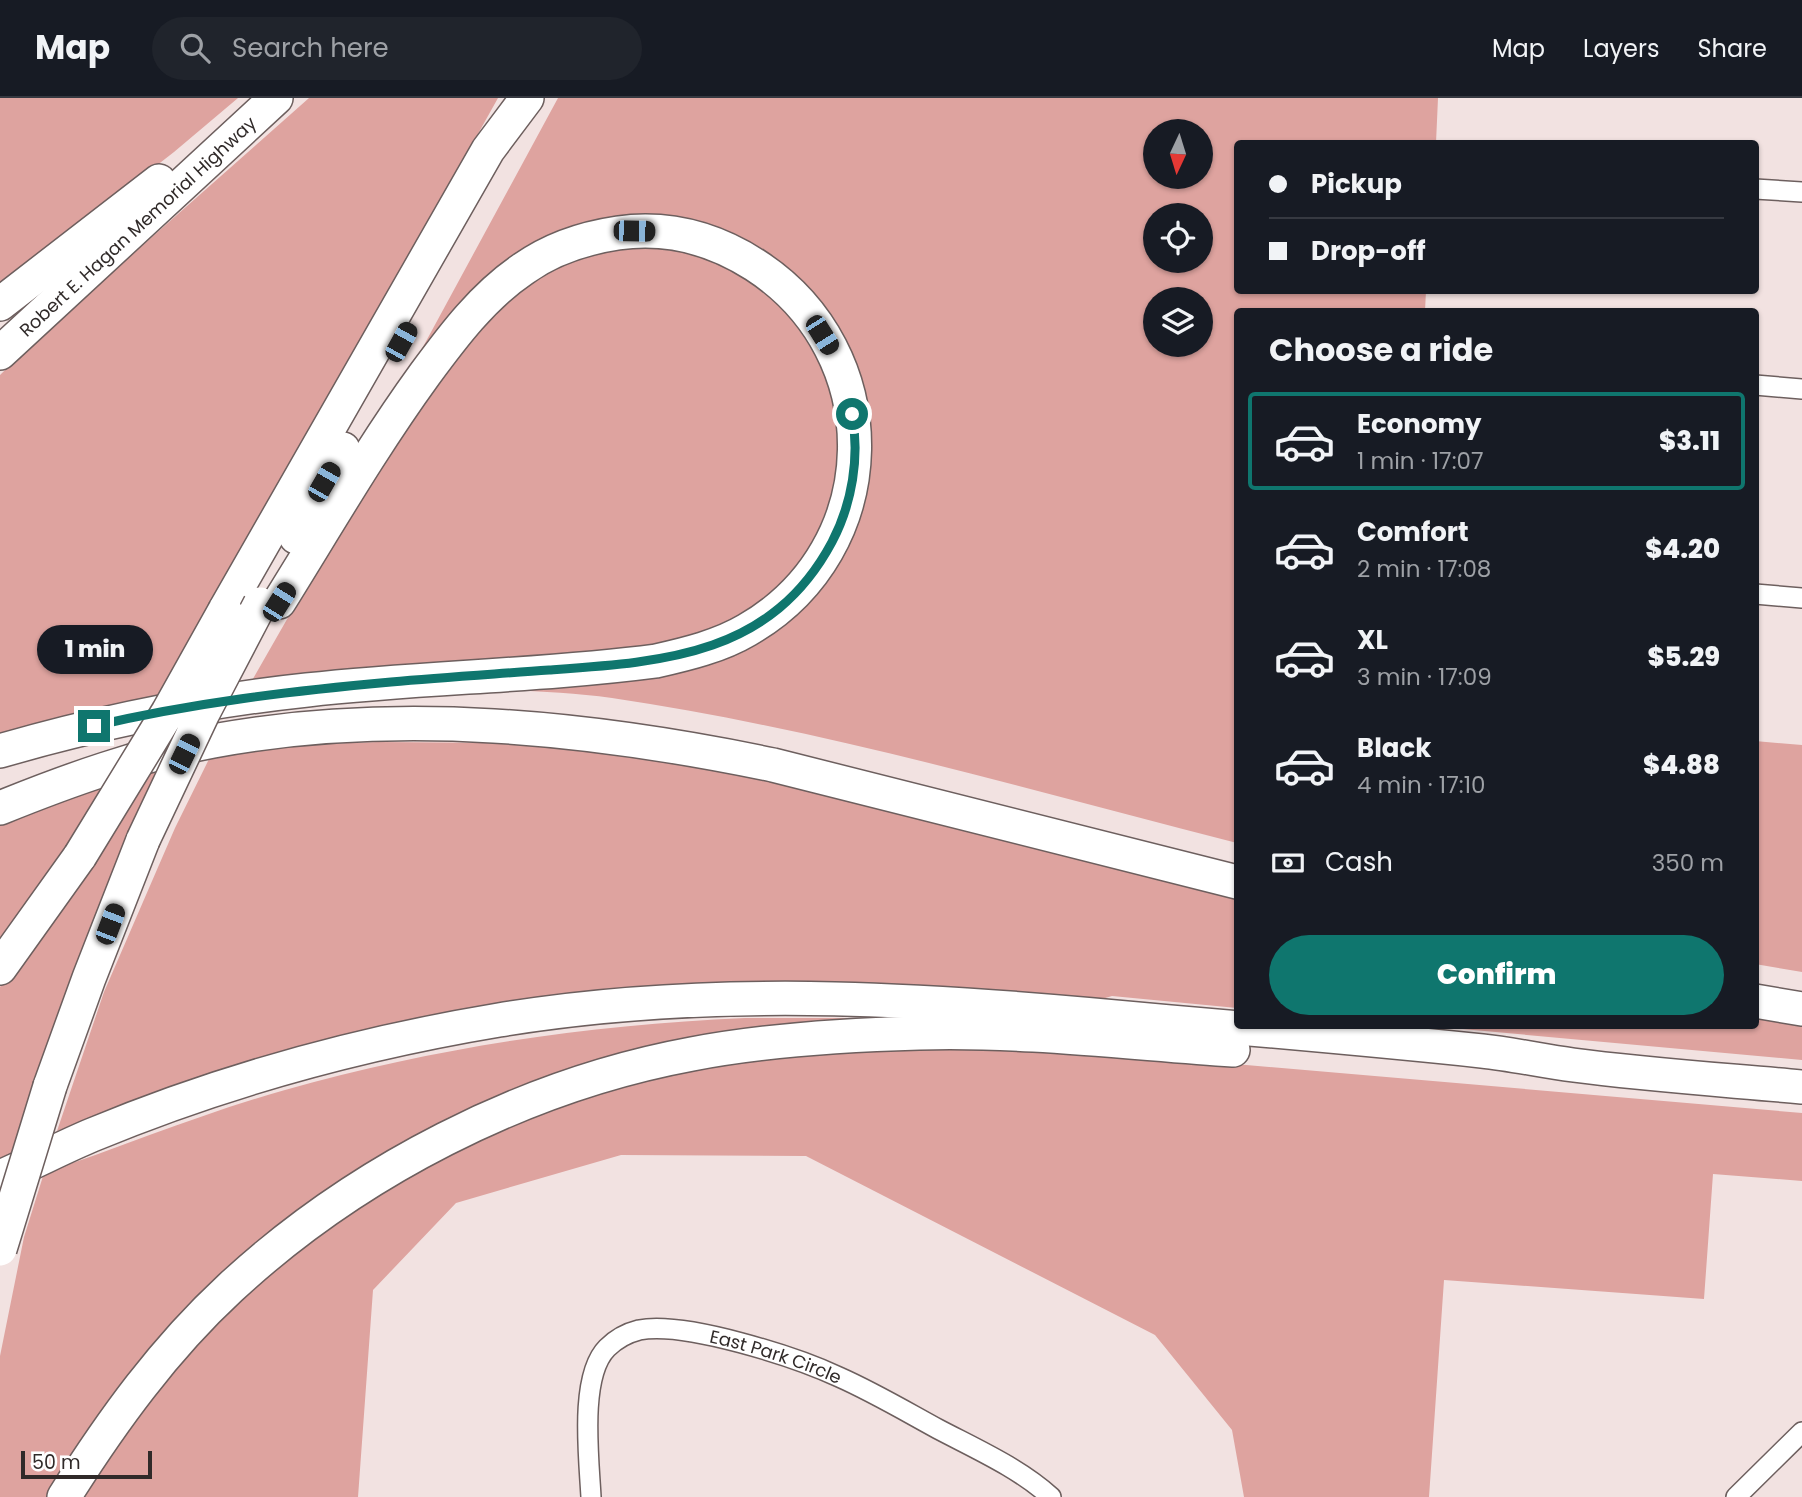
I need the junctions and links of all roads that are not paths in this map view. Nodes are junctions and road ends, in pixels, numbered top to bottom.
1 (527, 98) edge
2 (534, 98) edge
3 (269, 104) edge
4 (1759, 188) edge
5 (1802, 192) edge
6 (0, 303) edge
7 (0, 353) edge
8 (1759, 385) edge
9 (1802, 389) edge
10 (1759, 594) edge
11 (1802, 598) edge
12 (270, 603) junction
13 (0, 751) edge
14 (0, 766) edge
15 (0, 808) edge
16 (1234, 865) edge
17 (1234, 881) edge
18 (0, 968) edge
19 (1759, 986) edge
20 (1802, 993) edge
21 (1759, 1002) edge
22 (1802, 1009) edge
23 (1234, 1028) edge
24 (1245, 1029) edge
25 (1575, 1065) junction
26 (1802, 1087) edge
27 (0, 1177) edge
28 (0, 1249) edge
29 (1802, 1432) edge
30 (590, 1487) edge
31 (64, 1497) edge
32 (1051, 1497) edge
33 (1736, 1497) edge

1 - 18 highway, bridge
2 - 12 highway
3 - 6 highway
3 - 7 highway, Robert E. Hagan Memorial Highway
4 - 5 street
8 - 9 street
10 - 11 street
12 - 13 highway
12 - 28 highway, bridge
14 - 16 highway
15 - 17 highway
19 - 20 highway
21 - 22 highway
23 - 27 highway
24 - 25 highway
25 - 26 highway
25 - 31 highway
29 - 33 street
30 - 32 street, East Park Circle

